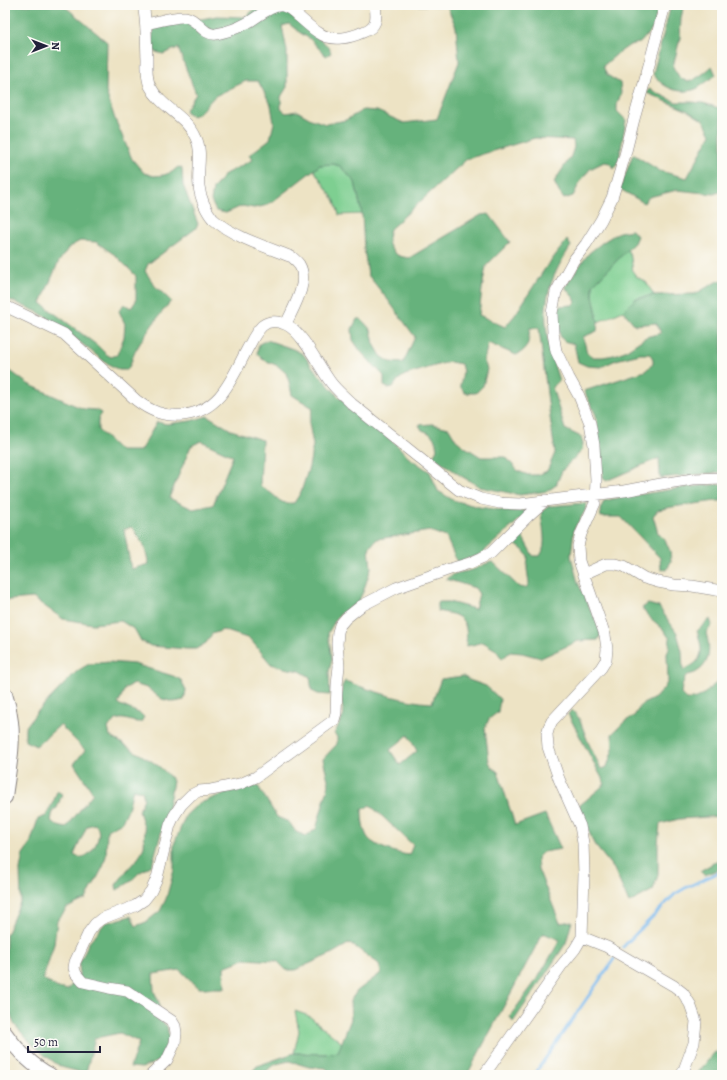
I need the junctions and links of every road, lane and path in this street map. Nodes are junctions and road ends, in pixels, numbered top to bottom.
1 (143, 5) edge
2 (375, 5) edge
3 (665, 5) edge
4 (146, 24) junction
5 (5, 306) edge
6 (286, 324) junction
7 (722, 478) edge
8 (596, 494) junction
9 (546, 500) junction
10 (584, 574) junction
11 (722, 591) edge
12 (5, 694) edge
13 (5, 797) edge
14 (582, 937) junction
15 (5, 1033) edge
16 (50, 1075) edge
17 (151, 1075) edge
18 (484, 1075) edge
19 (682, 1075) edge

1 - 4 street
2 - 4 street
3 - 8 street
4 - 6 street
5 - 6 street
6 - 9 street
7 - 8 street
8 - 9 street
8 - 10 street
9 - 17 street
10 - 11 street
10 - 14 street
12 - 13 street
14 - 18 street
14 - 19 street
15 - 16 street

